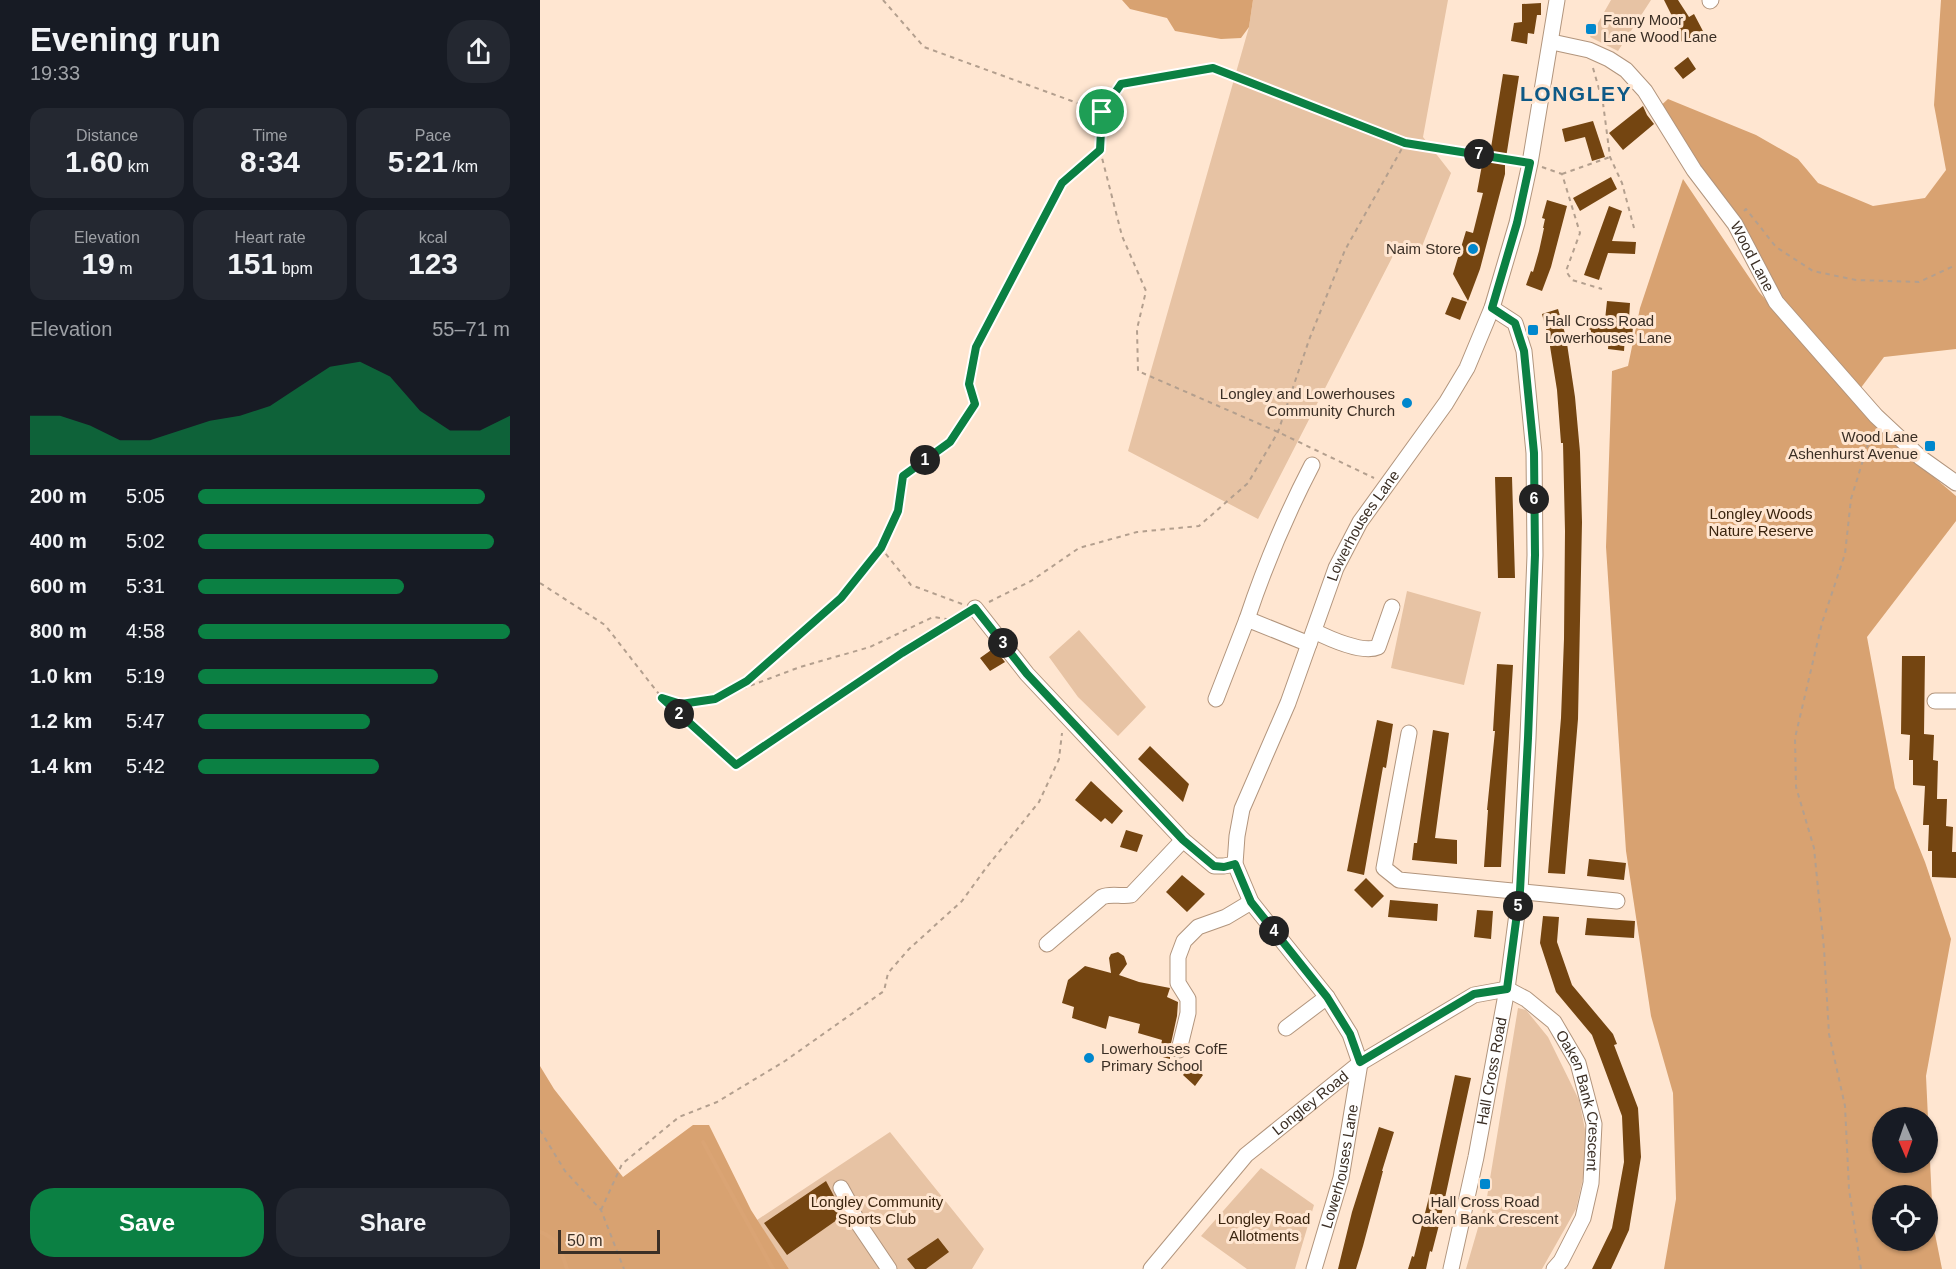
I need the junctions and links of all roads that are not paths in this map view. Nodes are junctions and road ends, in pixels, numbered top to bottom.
1 (1557, 0) edge
2 (1552, 42) junction
3 (1492, 308) junction
4 (1312, 465) dead end
5 (1956, 483) edge
6 (1392, 607) dead end
7 (975, 608) road end
8 (1246, 619) junction
9 (1312, 637) junction
10 (1216, 699) dead end
11 (1935, 701) dead end
12 (1956, 701) edge
13 (1409, 733) dead end
14 (1183, 840) junction
15 (1235, 864) junction
16 (1520, 891) junction
17 (1617, 901) dead end
18 (1251, 902) junction
19 (1047, 944) dead end
20 (1507, 989) junction
21 (1327, 997) junction
22 (1286, 1028) dead end
23 (1179, 1050) dead end
24 (1360, 1062) junction
25 (841, 1188) dead end
26 (889, 1269) edge
27 (1151, 1269) edge
28 (1314, 1269) edge
29 (1451, 1269) edge
30 (1554, 1269) edge

1 - 2 street, Lowerhouses Lane
2 - 3 street, Lowerhouses Lane
2 - 5 street, Wood Lane
3 - 9 street, Lowerhouses Lane
3 - 16 street, Hall Cross Road
4 - 8 street
6 - 9 street
7 - 14 street
8 - 9 street
8 - 10 street
9 - 15 street, Lowerhouses Lane
11 - 12 street
13 - 16 street
14 - 15 street
14 - 19 street
15 - 18 street, Lowerhouses Lane
16 - 17 street
16 - 20 street, Hall Cross Road
18 - 21 street, Lowerhouses Lane
18 - 23 street
20 - 24 street, Longley Road
20 - 29 street, Hall Cross Road
20 - 30 street, Oaken Bank Crescent
21 - 22 street
21 - 24 street, Lowerhouses Lane
24 - 27 street, Longley Road
24 - 28 street, Lowerhouses Lane
25 - 26 street

